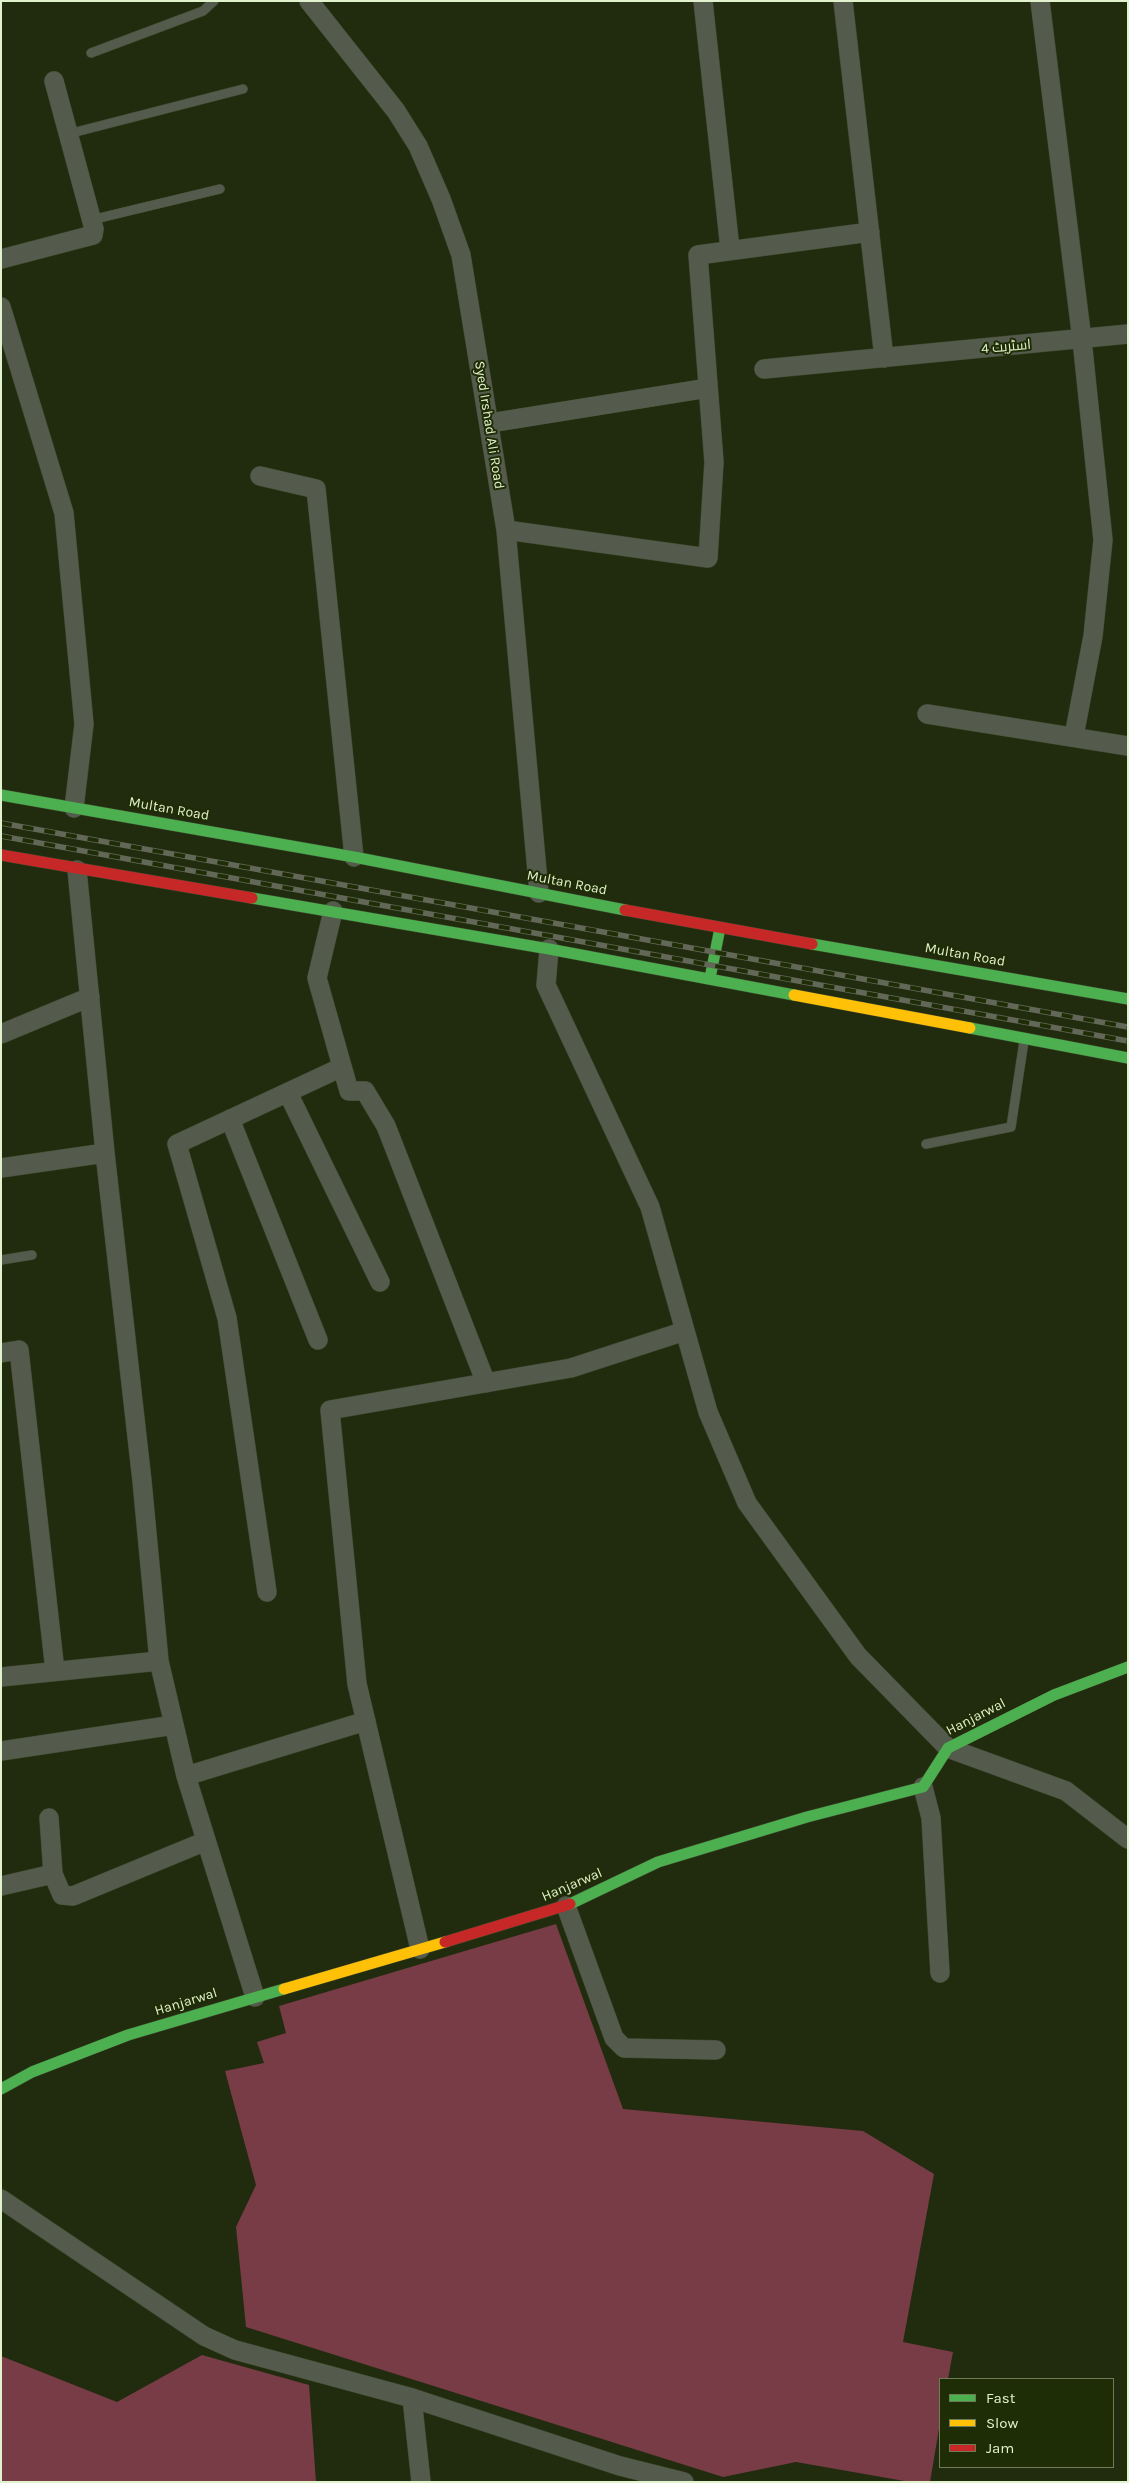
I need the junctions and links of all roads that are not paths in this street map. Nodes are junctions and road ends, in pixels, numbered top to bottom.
1 (214, 1) edge
2 (309, 1) edge
3 (703, 1) edge
4 (844, 1) edge
5 (1040, 1) edge
6 (91, 53) dead end
7 (54, 81) dead end
8 (243, 89) dead end
9 (68, 134) junction
10 (220, 189) dead end
11 (91, 220) junction
12 (870, 232) junction
13 (730, 249) junction
14 (1, 259) edge
15 (1, 307) edge
16 (1128, 334) edge
17 (1082, 340) junction
18 (884, 358) junction
19 (764, 369) dead end
20 (708, 388) junction
21 (490, 423) junction
22 (260, 476) dead end
23 (506, 530) junction
24 (927, 714) dead end
25 (1074, 736) junction
26 (1128, 746) edge
27 (1, 795) edge
28 (74, 808) junction
29 (1, 856) edge
30 (354, 857) junction
31 (78, 870) junction
32 (539, 893) junction
33 (333, 911) junction
34 (720, 928) junction
35 (549, 949) junction
36 (710, 978) junction
37 (90, 997) junction
38 (1128, 999) edge
39 (1, 1034) edge
40 (1024, 1038) junction
41 (1128, 1058) edge
42 (342, 1067) junction
43 (288, 1092) junction
44 (230, 1119) junction
45 (926, 1144) dead end
46 (105, 1152) junction
47 (1, 1168) edge
48 (32, 1255) dead end
49 (1, 1260) edge
50 (380, 1282) dead end
51 (685, 1331) junction
52 (318, 1340) dead end
53 (1, 1353) edge
54 (486, 1383) junction
55 (267, 1592) dead end
56 (159, 1661) junction
57 (1128, 1667) edge
58 (55, 1672) junction
59 (1, 1677) edge
60 (366, 1721) junction
61 (174, 1725) junction
62 (948, 1748) junction
63 (1, 1752) edge
64 (186, 1776) junction
65 (923, 1787) junction
66 (49, 1818) dead end
67 (1128, 1840) edge
68 (206, 1841) junction
69 (52, 1874) junction
70 (1, 1886) edge
71 (566, 1906) junction
72 (420, 1949) junction
73 (940, 1973) dead end
74 (254, 1997) junction
75 (716, 2050) dead end
76 (1, 2089) edge
77 (1, 2199) edge
78 (412, 2398) junction
79 (621, 2474) edge
80 (421, 2482) edge
81 (684, 2482) edge

1 - 6 lane
2 - 21 street, Syed Irshad Ali Road
3 - 13 street
4 - 12 street
5 - 17 street
7 - 9 street
8 - 9 lane
9 - 11 street
10 - 11 lane
11 - 14 street
12 - 13 street
12 - 18 street
13 - 20 street
15 - 28 street
16 - 17 street, اسٹریٹ 4
17 - 18 street, اسٹریٹ 4
17 - 25 street
18 - 19 street, اسٹریٹ 4
20 - 21 street
20 - 23 street
21 - 23 street, Syed Irshad Ali Road
22 - 30 street
23 - 32 street, Syed Irshad Ali Road
24 - 25 street
25 - 26 street
27 - 28 main road, Multan Road
28 - 30 main road, Multan Road
29 - 31 main road
30 - 32 main road, Multan Road
31 - 33 main road
31 - 37 street
32 - 34 main road, Multan Road
33 - 35 main road
33 - 42 street
34 - 36 main road
34 - 38 main road, Multan Road
35 - 36 main road
35 - 51 street
36 - 40 main road
37 - 39 street
37 - 46 street
40 - 41 main road
40 - 45 lane
42 - 43 street
42 - 54 street
43 - 44 street
43 - 50 street
44 - 52 street
44 - 55 street
46 - 47 street
46 - 56 street
48 - 49 lane
51 - 54 street
51 - 62 street
53 - 58 street
54 - 60 street
56 - 58 street
56 - 61 street
57 - 62 main road, Hanjarwal
58 - 59 street
60 - 64 street
60 - 72 street
61 - 63 street
61 - 64 street
62 - 65 main road, Hanjarwal
62 - 67 street
64 - 68 street
65 - 71 main road, Hanjarwal
65 - 73 street
66 - 69 street
68 - 69 street
68 - 74 street
69 - 70 street
71 - 72 main road, Hanjarwal
71 - 75 street
72 - 74 main road, Hanjarwal
74 - 76 main road, Hanjarwal
77 - 78 street
78 - 79 street
78 - 80 street
79 - 81 street

